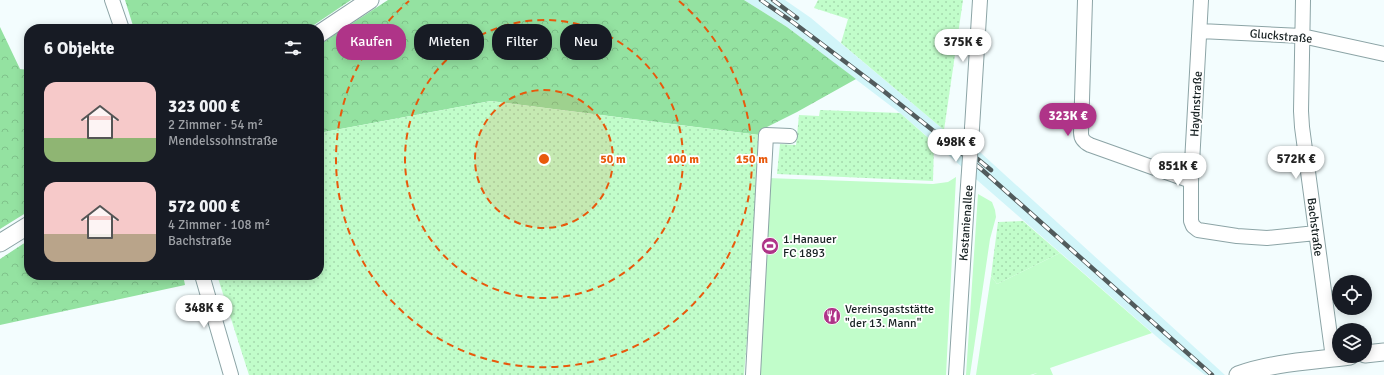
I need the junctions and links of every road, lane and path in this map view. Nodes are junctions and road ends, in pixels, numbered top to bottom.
1 (112, 0) edge
2 (370, 0) edge
3 (980, 0) edge
4 (1085, 0) edge
5 (1202, 0) edge
6 (1303, 0) edge
7 (120, 24) edge
8 (1200, 30) junction
9 (324, 31) edge
10 (1302, 36) junction
11 (1384, 54) edge
12 (790, 136) dead end
13 (1191, 182) junction
14 (24, 228) edge
15 (1316, 233) junction
16 (0, 243) edge
17 (203, 280) edge
18 (1332, 351) edge
19 (1384, 352) edge
20 (1372, 353) edge
21 (1332, 358) edge
22 (231, 375) edge
23 (753, 375) edge
24 (956, 375) edge
25 (1238, 375) edge

1 - 7 street
2 - 9 main road
3 - 24 street, Kastanienallee, bridge
4 - 13 street
5 - 8 street, Haydnstraße
6 - 10 street, Bachstraße
8 - 10 street, Gluckstraße
8 - 13 street, Haydnstraße
10 - 11 street, Gluckstraße
10 - 15 street, Bachstraße
12 - 23 street
13 - 15 street, Haydnstraße
14 - 16 main road
15 - 18 street, Bachstraße
17 - 22 street
19 - 20 main road
21 - 25 main road

